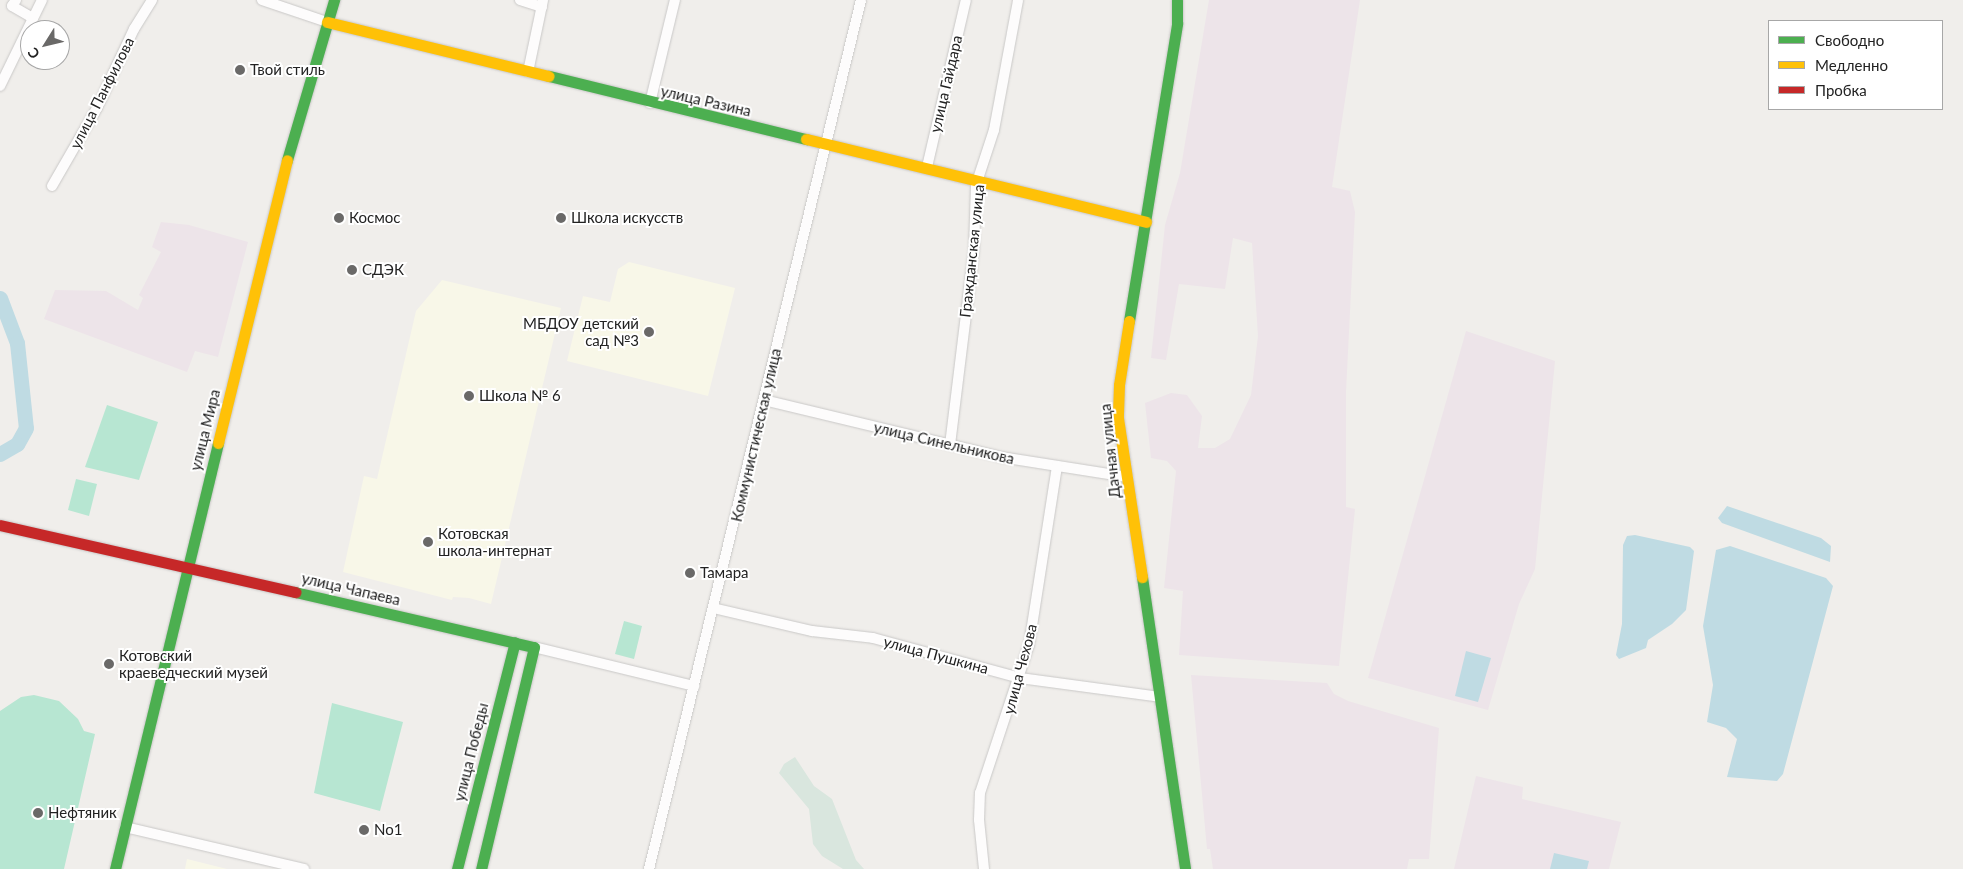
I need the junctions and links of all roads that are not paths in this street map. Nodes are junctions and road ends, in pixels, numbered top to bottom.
1 (16, 0) edge
2 (42, 0) edge
3 (152, 0) edge
4 (262, 0) edge
5 (334, 0) edge
6 (520, 0) edge
7 (675, 0) edge
8 (861, 0) edge
9 (966, 0) edge
10 (1018, 0) edge
11 (1177, 0) edge
12 (542, 3) edge
13 (33, 18) junction
14 (327, 22) junction
15 (528, 72) junction
16 (0, 86) edge
17 (650, 103) junction
18 (825, 143) junction
19 (927, 167) junction
20 (979, 180) junction
21 (52, 186) dead end
22 (1146, 222) junction
23 (764, 400) junction
24 (950, 445) junction
25 (1057, 466) junction
26 (1127, 477) junction
27 (0, 525) edge
28 (187, 567) junction
29 (713, 608) junction
30 (514, 642) junction
31 (534, 647) junction
32 (1020, 678) junction
33 (694, 686) junction
34 (1160, 697) junction
35 (126, 827) junction
36 (116, 869) edge
37 (304, 869) edge
38 (457, 869) edge
39 (481, 869) edge
40 (648, 869) edge
41 (984, 869) edge
42 (1185, 869) edge

1 - 13 street
2 - 13 street
3 - 21 street, улица Панфилова
4 - 14 street, улица Разина
5 - 14 street, улица Мира
6 - 12 street
7 - 17 street
8 - 18 street, Коммунистическая улица
9 - 19 street, улица Гайдара
10 - 20 street, Гражданская улица
11 - 22 street, Дачная улица
12 - 15 street
13 - 16 street
14 - 15 street, улица Разина
14 - 28 street, улица Мира
15 - 17 street, улица Разина
17 - 18 street, улица Разина
18 - 19 street, улица Разина
18 - 23 street, Коммунистическая улица
19 - 20 street, улица Разина
20 - 22 street, улица Разина
20 - 24 street, Гражданская улица
22 - 26 street, Дачная улица
23 - 24 street, улица Синельникова
23 - 29 street, Коммунистическая улица
24 - 25 street, улица Синельникова
25 - 26 street, улица Синельникова
25 - 32 street, улица Чехова
26 - 34 street, Дачная улица
27 - 28 street, улица Чапаева
28 - 30 street, улица Чапаева
28 - 35 street, улица Мира
29 - 32 street, улица Пушкина
29 - 33 street, Коммунистическая улица
30 - 31 street, улица Чапаева
30 - 38 street, улица Победы
31 - 33 street, улица Чапаева
31 - 39 street
32 - 34 street, улица Пушкина
32 - 41 street, улица Чехова
33 - 40 street, Коммунистическая улица
34 - 42 street, Дачная улица
35 - 36 street, улица Мира
35 - 37 street

